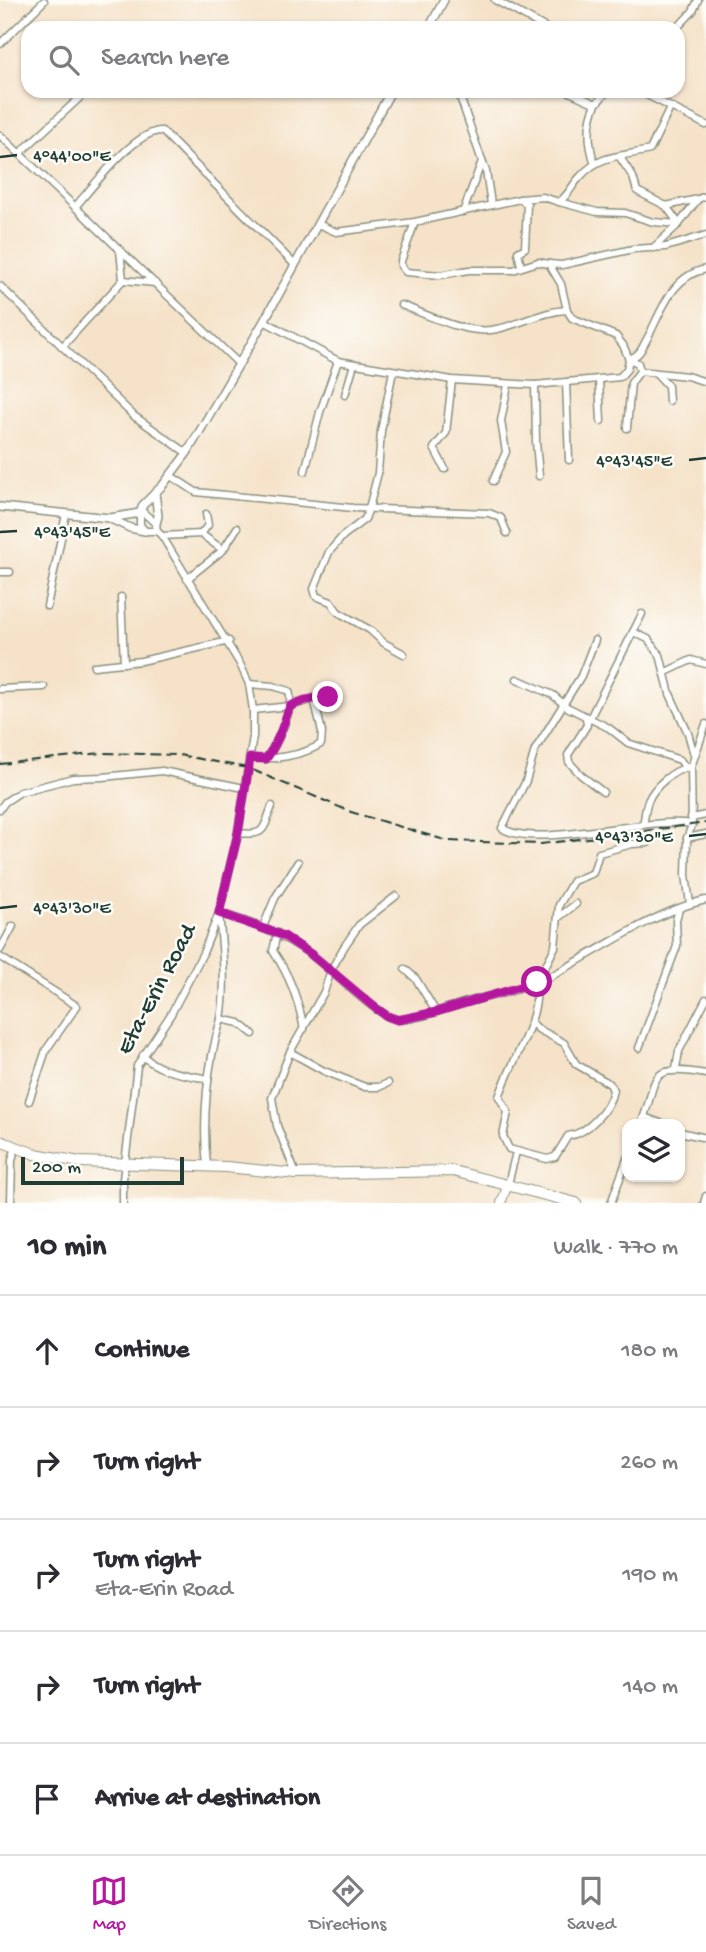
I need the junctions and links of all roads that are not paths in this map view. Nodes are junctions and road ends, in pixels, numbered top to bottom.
1 (444, 0) edge
2 (495, 0) edge
3 (698, 0) edge
4 (44, 1) edge
5 (24, 21) edge
6 (433, 21) edge
7 (533, 21) edge
8 (684, 21) edge
9 (21, 23) edge
10 (0, 44) edge
11 (79, 98) edge
12 (387, 98) edge
13 (460, 98) edge
14 (583, 98) edge
15 (601, 98) edge
16 (652, 98) edge
17 (596, 104) junction
18 (670, 108) junction
19 (706, 116) edge
20 (703, 124) edge
21 (0, 135) edge
22 (20, 153) junction
23 (619, 156) junction
24 (482, 161) junction
25 (595, 164) junction
26 (706, 196) edge
27 (520, 199) junction
28 (698, 199) junction
29 (559, 202) junction
30 (491, 204) junction
31 (666, 206) junction
32 (75, 207) junction
33 (463, 212) junction
34 (415, 222) junction
35 (318, 224) junction
36 (679, 224) junction
37 (706, 236) edge
38 (653, 248) junction
39 (120, 250) junction
40 (549, 264) junction
41 (295, 265) junction
42 (521, 266) junction
43 (706, 269) edge
44 (123, 280) junction
45 (156, 283) junction
46 (0, 286) edge
47 (401, 305) dead end
48 (567, 310) junction
49 (264, 321) junction
50 (62, 347) junction
51 (629, 359) junction
52 (338, 361) junction
53 (239, 364) junction
54 (354, 364) junction
55 (393, 370) junction
56 (640, 371) junction
57 (657, 374) junction
58 (672, 374) junction
59 (452, 380) junction
60 (598, 380) junction
61 (566, 382) junction
62 (706, 382) edge
63 (508, 385) junction
64 (535, 385) junction
65 (668, 386) junction
66 (345, 395) dead end
67 (669, 401) dead end
68 (601, 421) dead end
69 (627, 428) dead end
70 (187, 453) junction
71 (569, 460) dead end
72 (445, 469) dead end
73 (305, 471) dead end
74 (171, 476) junction
75 (539, 476) dead end
76 (493, 481) dead end
77 (155, 493) junction
78 (0, 507) edge
79 (369, 508) junction
80 (140, 513) junction
81 (66, 514) junction
82 (206, 514) dead end
83 (110, 518) junction
84 (237, 528) dead end
85 (158, 530) junction
86 (145, 531) junction
87 (507, 533) dead end
88 (201, 534) junction
89 (223, 550) junction
90 (0, 572) edge
91 (10, 572) dead end
92 (187, 579) junction
93 (121, 597) dead end
94 (47, 606) dead end
95 (642, 614) dead end
96 (633, 632) junction
97 (595, 640) dead end
98 (229, 641) junction
99 (404, 654) dead end
100 (124, 663) junction
101 (706, 664) edge
102 (94, 666) dead end
103 (664, 673) junction
104 (517, 679) dead end
105 (249, 684) junction
106 (44, 688) dead end
107 (0, 689) edge
108 (314, 698) junction
109 (336, 698) dead end
110 (564, 704) junction
111 (290, 706) junction
112 (253, 710) junction
113 (588, 719) junction
114 (706, 724) edge
115 (694, 757) junction
116 (250, 758) junction
117 (266, 759) junction
118 (689, 767) junction
119 (244, 788) junction
120 (603, 792) dead end
121 (272, 806) dead end
122 (0, 809) edge
123 (706, 815) edge
124 (691, 821) junction
125 (643, 825) junction
126 (238, 833) junction
127 (706, 834) edge
128 (687, 838) junction
129 (648, 843) dead end
130 (298, 862) dead end
131 (397, 896) dead end
132 (706, 900) edge
133 (576, 904) dead end
134 (690, 904) junction
135 (679, 909) junction
136 (219, 913) junction
137 (558, 918) junction
138 (13, 926) dead end
139 (263, 927) junction
140 (280, 935) junction
141 (0, 950) edge
142 (0, 957) edge
143 (405, 969) dead end
144 (331, 970) junction
145 (539, 982) junction
146 (706, 999) edge
147 (436, 1012) junction
148 (221, 1019) junction
149 (531, 1022) junction
150 (304, 1030) junction
151 (253, 1034) dead end
152 (639, 1048) dead end
153 (290, 1052) junction
154 (143, 1055) junction
155 (676, 1069) junction
156 (706, 1074) edge
157 (208, 1079) junction
158 (388, 1083) dead end
159 (29, 1101) dead end
160 (643, 1119) edge
161 (685, 1133) edge
162 (706, 1138) edge
163 (0, 1143) edge
164 (15, 1150) junction
165 (516, 1152) junction
166 (126, 1167) junction
167 (207, 1167) junction
168 (622, 1173) edge
169 (300, 1176) junction
170 (507, 1187) junction
171 (706, 1196) edge
172 (11, 1203) edge
173 (123, 1203) edge
174 (501, 1203) edge
175 (557, 1203) edge
176 (576, 1203) edge
177 (611, 1203) edge
178 (704, 1203) edge

1 - 6 street
2 - 7 street
3 - 8 street
4 - 5 street
9 - 10 street
11 - 22 street
12 - 35 street
13 - 24 street
14 - 17 street
15 - 17 street
16 - 18 street
17 - 25 street
18 - 20 street
18 - 23 street
19 - 20 street
21 - 22 street
22 - 32 street
23 - 25 street
23 - 31 street
24 - 30 street
24 - 33 street
25 - 29 street
26 - 28 street
27 - 29 street
27 - 30 street
27 - 42 street
28 - 31 street
28 - 36 street
29 - 36 street
30 - 33 street
31 - 36 street
32 - 39 street
32 - 41 street
33 - 34 street
34 - 35 street
34 - 42 street
35 - 41 street
36 - 38 street
37 - 38 street
38 - 40 street
39 - 44 street
39 - 45 street
40 - 42 street
40 - 48 street
41 - 49 street
43 - 51 street
44 - 45 street
44 - 50 street
45 - 53 street
46 - 50 street
47 - 48 street
48 - 51 street
49 - 52 street
49 - 53 street
50 - 70 street
51 - 56 street
51 - 60 street
52 - 54 street
52 - 73 street
53 - 70 street
54 - 55 street
54 - 66 street
55 - 59 street
55 - 79 street
56 - 57 street
56 - 69 street
57 - 58 street
57 - 65 street
58 - 62 street
58 - 65 street
59 - 63 street
59 - 72 street
60 - 61 street
60 - 68 street
61 - 64 street
61 - 71 street
63 - 64 street
63 - 76 street
64 - 75 street
65 - 67 street
70 - 74 street
74 - 77 street
74 - 79 street
77 - 80 street
77 - 85 street
78 - 81 street
79 - 87 street
79 - 99 street
80 - 83 street
80 - 85 street
80 - 86 street
81 - 83 street
81 - 94 street
82 - 88 street
83 - 86 street
84 - 89 street
85 - 86 street
85 - 88 street
85 - 92 street, Eta-Erin Road
88 - 89 street
89 - 92 street
90 - 91 street
92 - 98 street, Eta-Erin Road
93 - 100 street
95 - 96 street
96 - 103 street
96 - 113 street
97 - 110 street
98 - 100 street
98 - 105 street, Eta-Erin Road
100 - 102 street
101 - 103 street
103 - 115 street
104 - 110 street
105 - 111 street
105 - 112 street, Eta-Erin Road
106 - 107 street
108 - 109 street
108 - 111 street
108 - 117 street
110 - 113 street
110 - 125 street
111 - 112 street
111 - 117 street
112 - 116 street, Eta-Erin Road
113 - 118 street
113 - 120 street
114 - 115 street
115 - 118 street
116 - 117 street
116 - 119 street, Eta-Erin Road
118 - 124 street
118 - 125 street
119 - 122 street
119 - 126 street, Eta-Erin Road
121 - 126 street
123 - 124 street
124 - 125 street
124 - 128 street
126 - 136 street, Eta-Erin Road
127 - 128 street
128 - 134 street
129 - 137 street
130 - 139 street
131 - 144 street
132 - 134 street
133 - 137 street
134 - 135 street
135 - 145 street
135 - 152 street
136 - 139 street
136 - 148 street
136 - 154 street, Eta-Erin Road
137 - 145 street
138 - 141 street
139 - 140 street
140 - 144 street
140 - 150 street
142 - 159 street
143 - 147 street
144 - 147 street
144 - 150 street
145 - 147 street
145 - 149 street
146 - 155 street
148 - 151 street
148 - 157 street
149 - 165 street
149 - 165 street
150 - 153 street
153 - 158 street
153 - 169 street
154 - 157 street
154 - 166 street, Eta-Erin Road
155 - 156 street
155 - 160 street
157 - 167 street
161 - 162 street
163 - 164 main road
163 - 166 main road
164 - 166 main road
164 - 172 street
165 - 170 street
166 - 167 main road
166 - 169 main road
166 - 173 street, Eta-Erin Road
167 - 169 main road
168 - 177 street
169 - 170 main road
170 - 174 main road
170 - 175 main road
170 - 176 main road
171 - 178 street

